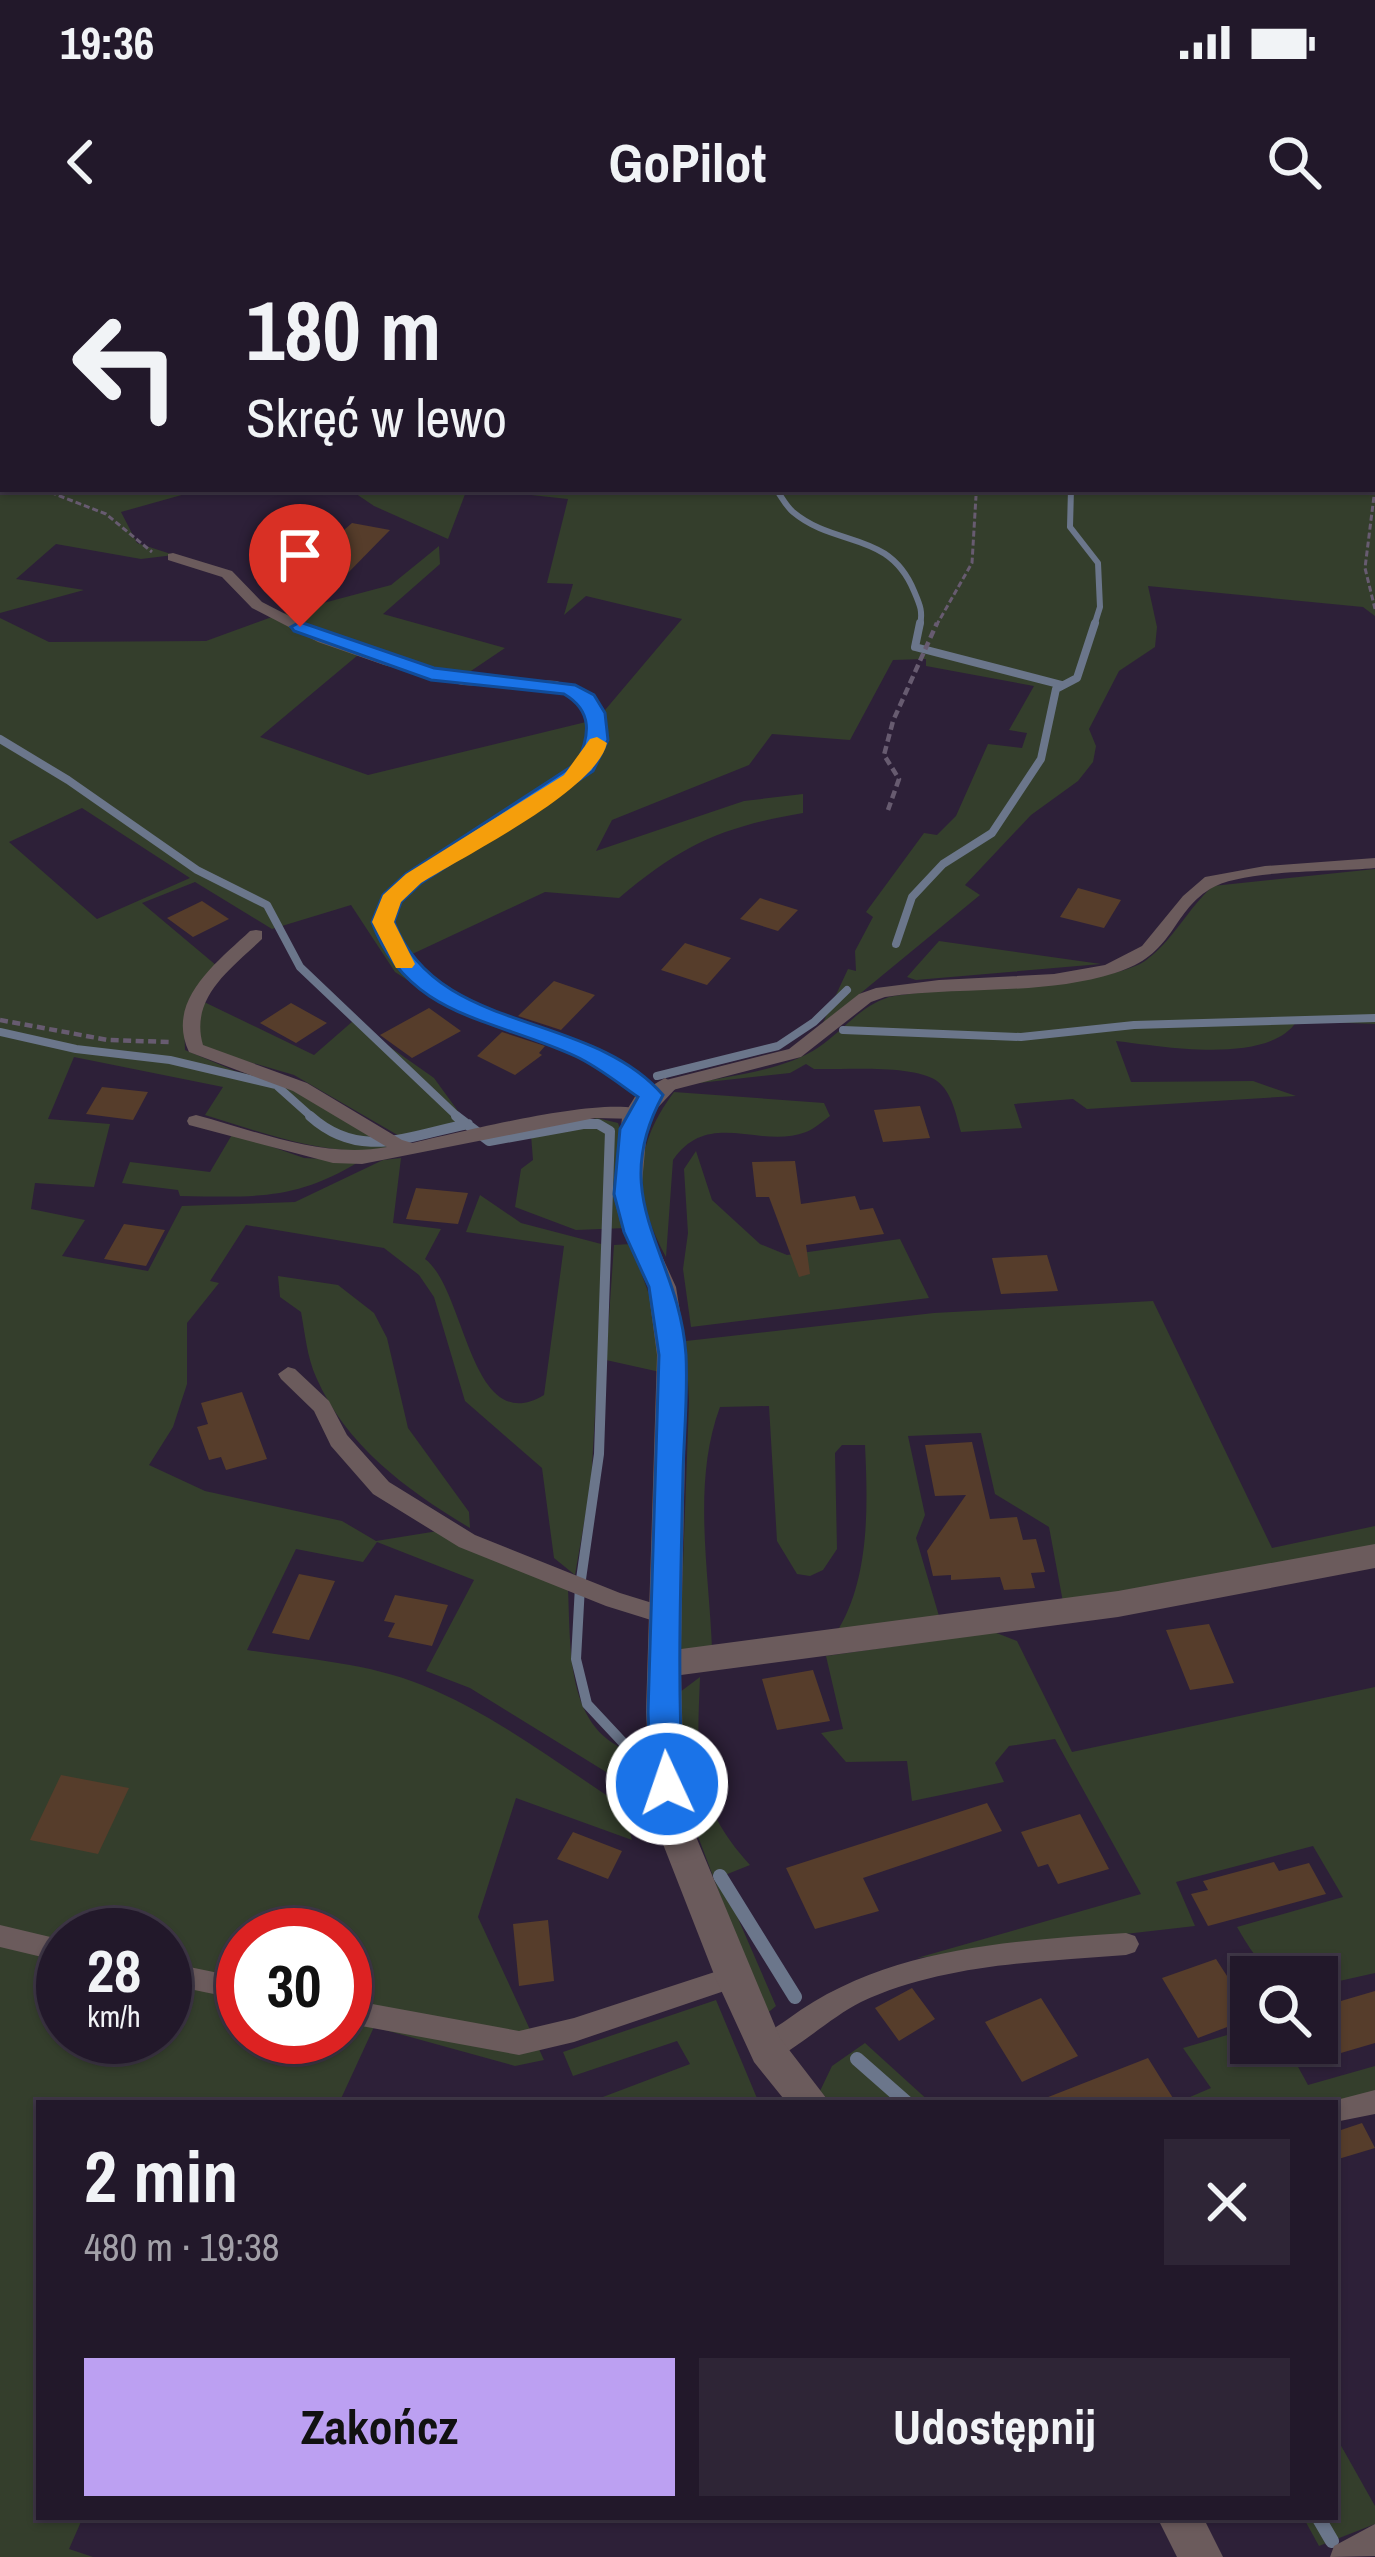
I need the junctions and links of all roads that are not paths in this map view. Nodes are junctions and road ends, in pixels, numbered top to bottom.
1 (173, 557) road end
2 (1375, 863) edge
3 (256, 935) dead end
4 (651, 1098) junction
5 (196, 1121) dead end
6 (411, 1149) junction
7 (288, 1374) dead end
8 (1375, 1556) edge
9 (667, 1616) junction
10 (666, 1664) junction
11 (0, 1936) edge
12 (1126, 1944) dead end
13 (36, 1945) edge
14 (733, 1977) junction
15 (372, 2017) edge
16 (766, 2050) junction
17 (808, 2100) edge
18 (1375, 2102) edge
19 (1338, 2109) edge
20 (1181, 2520) edge
21 (1375, 2539) edge
22 (1201, 2557) edge
23 (1345, 2557) edge

1 - 4 lane
2 - 4 lane
3 - 6 lane
4 - 6 lane
4 - 9 street
5 - 6 lane
7 - 9 lane
8 - 10 street
9 - 10 street
10 - 14 street
11 - 13 lane
12 - 16 lane
14 - 15 lane
14 - 16 street
16 - 17 street
18 - 19 lane
20 - 22 street
21 - 23 lane

